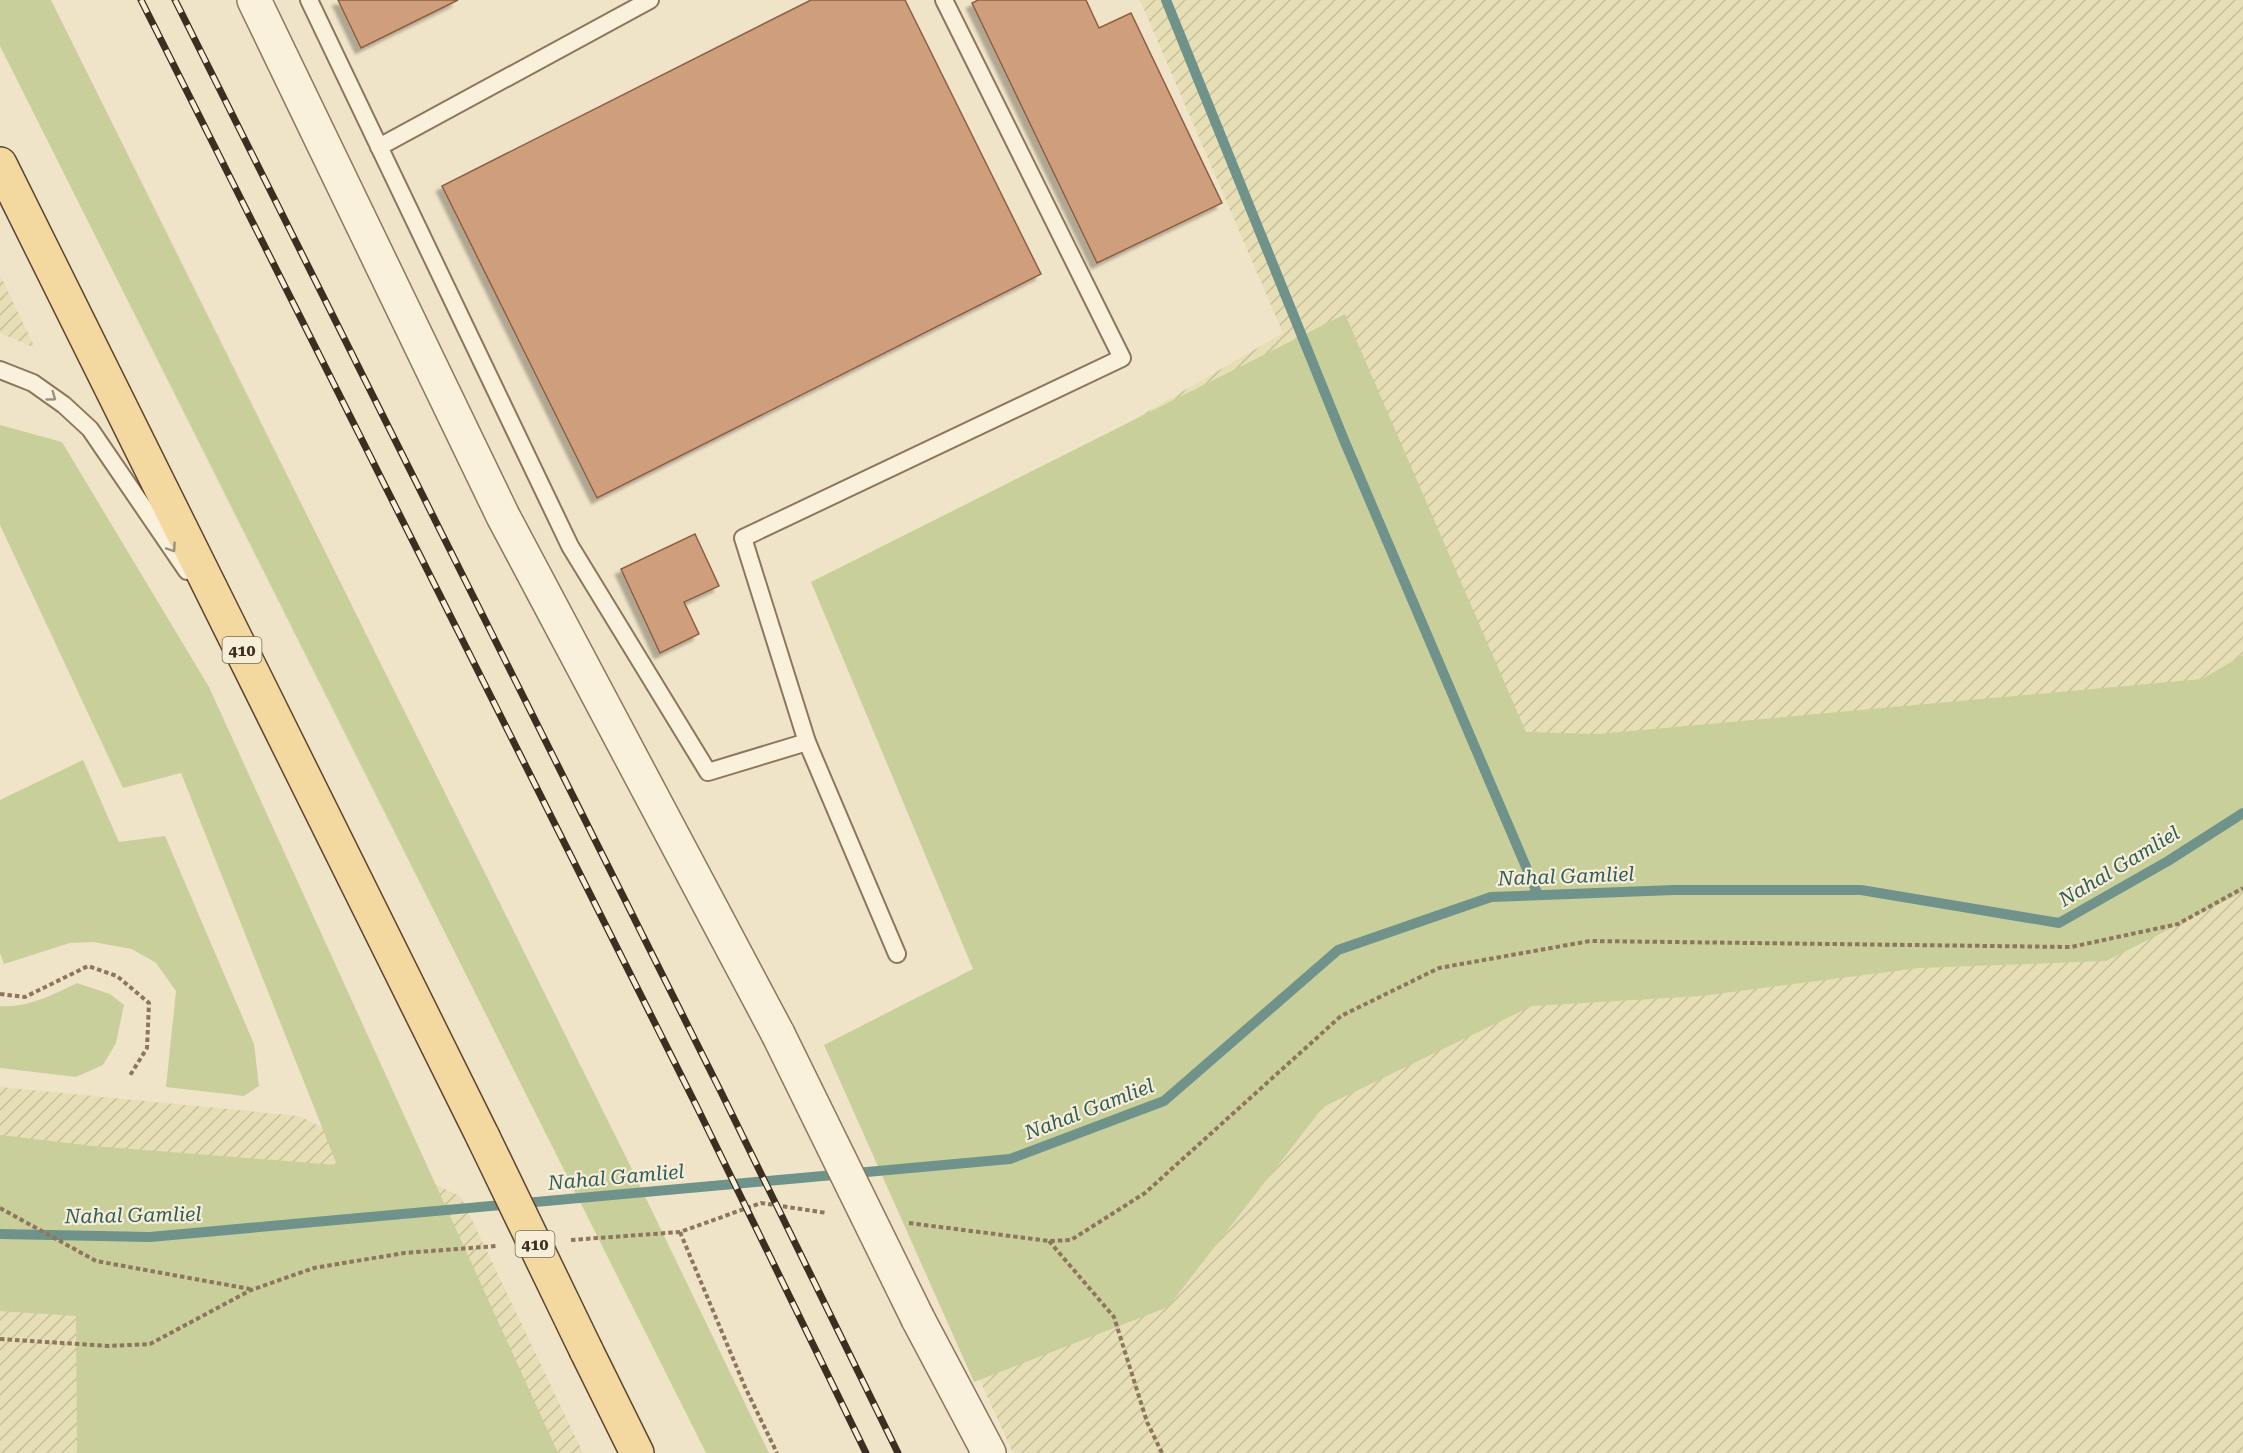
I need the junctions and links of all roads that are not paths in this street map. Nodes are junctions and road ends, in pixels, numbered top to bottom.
1 (254, 0) edge
2 (309, 0) edge
3 (650, 0) edge
4 (944, 0) edge
5 (379, 147) junction
6 (0, 164) edge
7 (0, 370) edge
8 (247, 660) junction
9 (807, 742) junction
10 (897, 954) dead end
11 (637, 1453) edge
12 (989, 1453) edge

1 - 12 street, bridge
2 - 5 lane
3 - 5 lane
4 - 9 lane
5 - 9 lane
6 - 8 main road, 410
7 -> 8 lane
8 - 11 main road, 410, bridge
9 - 10 lane

